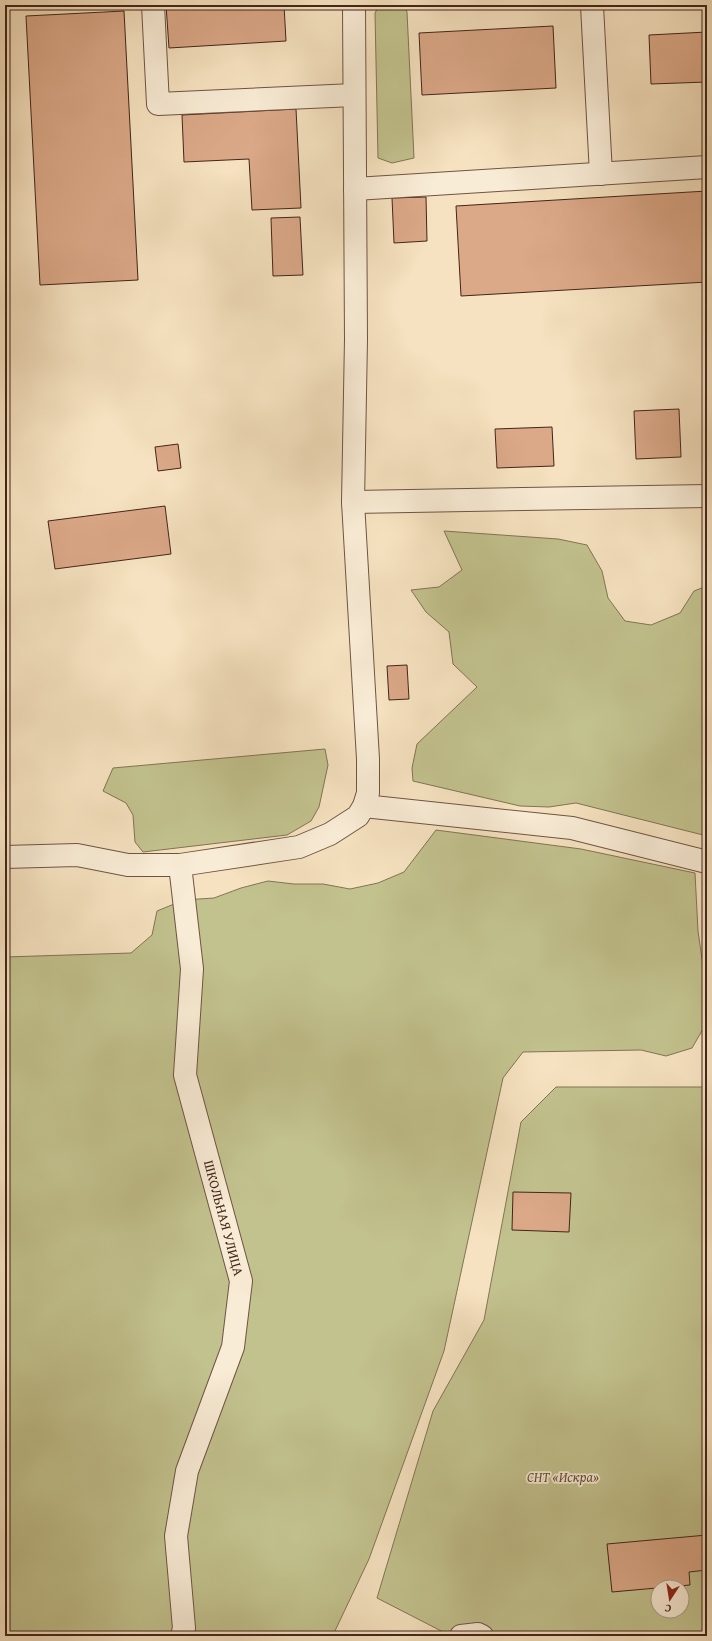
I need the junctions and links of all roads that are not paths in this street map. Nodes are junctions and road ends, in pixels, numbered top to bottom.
1 (153, 5) edge
2 (354, 5) edge
3 (592, 6) edge
4 (354, 95) junction
5 (707, 167) edge
6 (601, 174) junction
7 (356, 189) junction
8 (707, 496) edge
9 (353, 502) junction
10 (364, 806) junction
11 (5, 857) edge
12 (707, 862) edge
13 (180, 866) junction
14 (182, 1636) edge
15 (461, 1636) edge
16 (482, 1636) edge

1 - 4 street
2 - 4 street
3 - 6 street
4 - 7 street
5 - 6 street
6 - 7 street
7 - 9 street
8 - 9 street
9 - 10 street
10 - 12 street
10 - 13 street
11 - 13 street
13 - 14 street, ШКОЛЬНАЯ УЛИЦА
15 - 16 street

